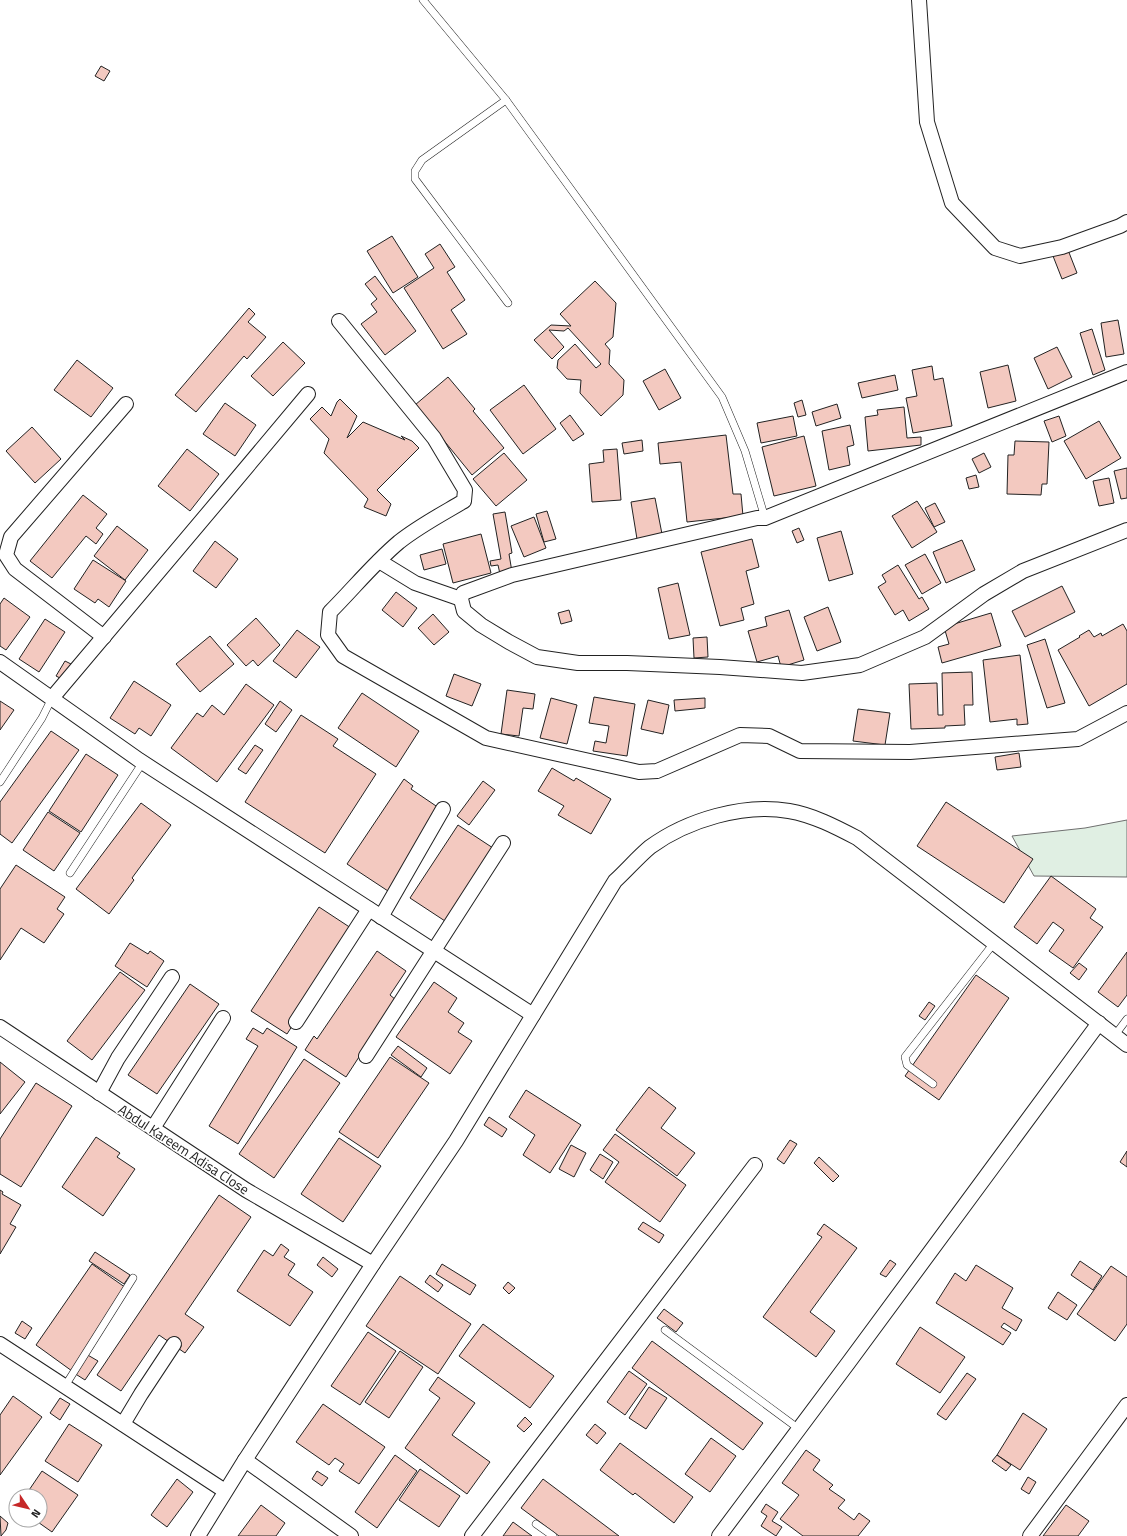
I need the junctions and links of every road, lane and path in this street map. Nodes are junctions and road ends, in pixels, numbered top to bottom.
1 (423, 0) edge
2 (919, 0) edge
3 (506, 100) junction
4 (1127, 222) edge
5 (508, 302) dead end
6 (338, 321) dead end
7 (1127, 372) edge
8 (308, 394) dead end
9 (126, 404) dead end
10 (765, 518) junction
11 (1127, 530) edge
12 (379, 561) junction
13 (461, 599) junction
14 (104, 637) junction
15 (0, 662) edge
16 (52, 698) junction
17 (1127, 713) edge
18 (143, 762) junction
19 (0, 782) edge
20 (443, 809) dead end
21 (503, 843) dead end
22 (70, 873) dead end
23 (375, 913) junction
24 (994, 943) junction
25 (433, 950) junction
26 (172, 977) dead end
27 (533, 1015) junction
28 (223, 1018) dead end
29 (1127, 1019) edge
30 (296, 1022) dead end
31 (1098, 1023) junction
32 (0, 1027) edge
33 (1115, 1035) junction
34 (1127, 1045) edge
35 (366, 1056) dead end
36 (933, 1084) dead end
37 (99, 1093) junction
38 (153, 1128) junction
39 (755, 1165) dead end
40 (373, 1264) junction
41 (133, 1278) dead end
42 (665, 1330) dead end
43 (0, 1344) edge
44 (174, 1344) dead end
45 (65, 1386) junction
46 (1127, 1405) edge
47 (123, 1424) junction
48 (799, 1429) junction
49 (245, 1460) junction
50 (225, 1491) junction
51 (536, 1524) dead end
52 (198, 1536) edge
53 (351, 1536) edge
54 (472, 1536) edge
55 (553, 1536) edge
56 (719, 1536) edge
57 (1030, 1536) edge

1 - 3 lane
2 - 4 street
3 - 5 lane
3 - 10 lane
6 - 12 street
7 - 10 street
8 - 14 street
9 - 14 street
10 - 13 street
11 - 13 street
12 - 13 street
12 - 17 street
14 - 16 street
15 - 16 street
16 - 18 street
16 - 19 lane
18 - 22 lane
18 - 23 street
20 - 23 street
21 - 25 street
23 - 25 street
23 - 30 street
24 - 27 street
24 - 31 street
24 - 36 lane
25 - 27 street
25 - 35 street
26 - 37 street
27 - 40 street
28 - 38 street
29 - 33 lane
31 - 33 street
31 - 48 street
32 - 37 street, Abdul Kareem Adisa Close
33 - 34 street
37 - 38 street, Abdul Kareem Adisa Close
38 - 40 street, Abdul Kareem Adisa Close
39 - 54 street
40 - 49 street
41 - 45 lane
42 - 48 lane
43 - 45 street
44 - 47 street
45 - 47 street
46 - 57 street
47 - 50 street
48 - 56 street
49 - 50 street
49 - 53 street
50 - 52 street
51 - 55 lane

